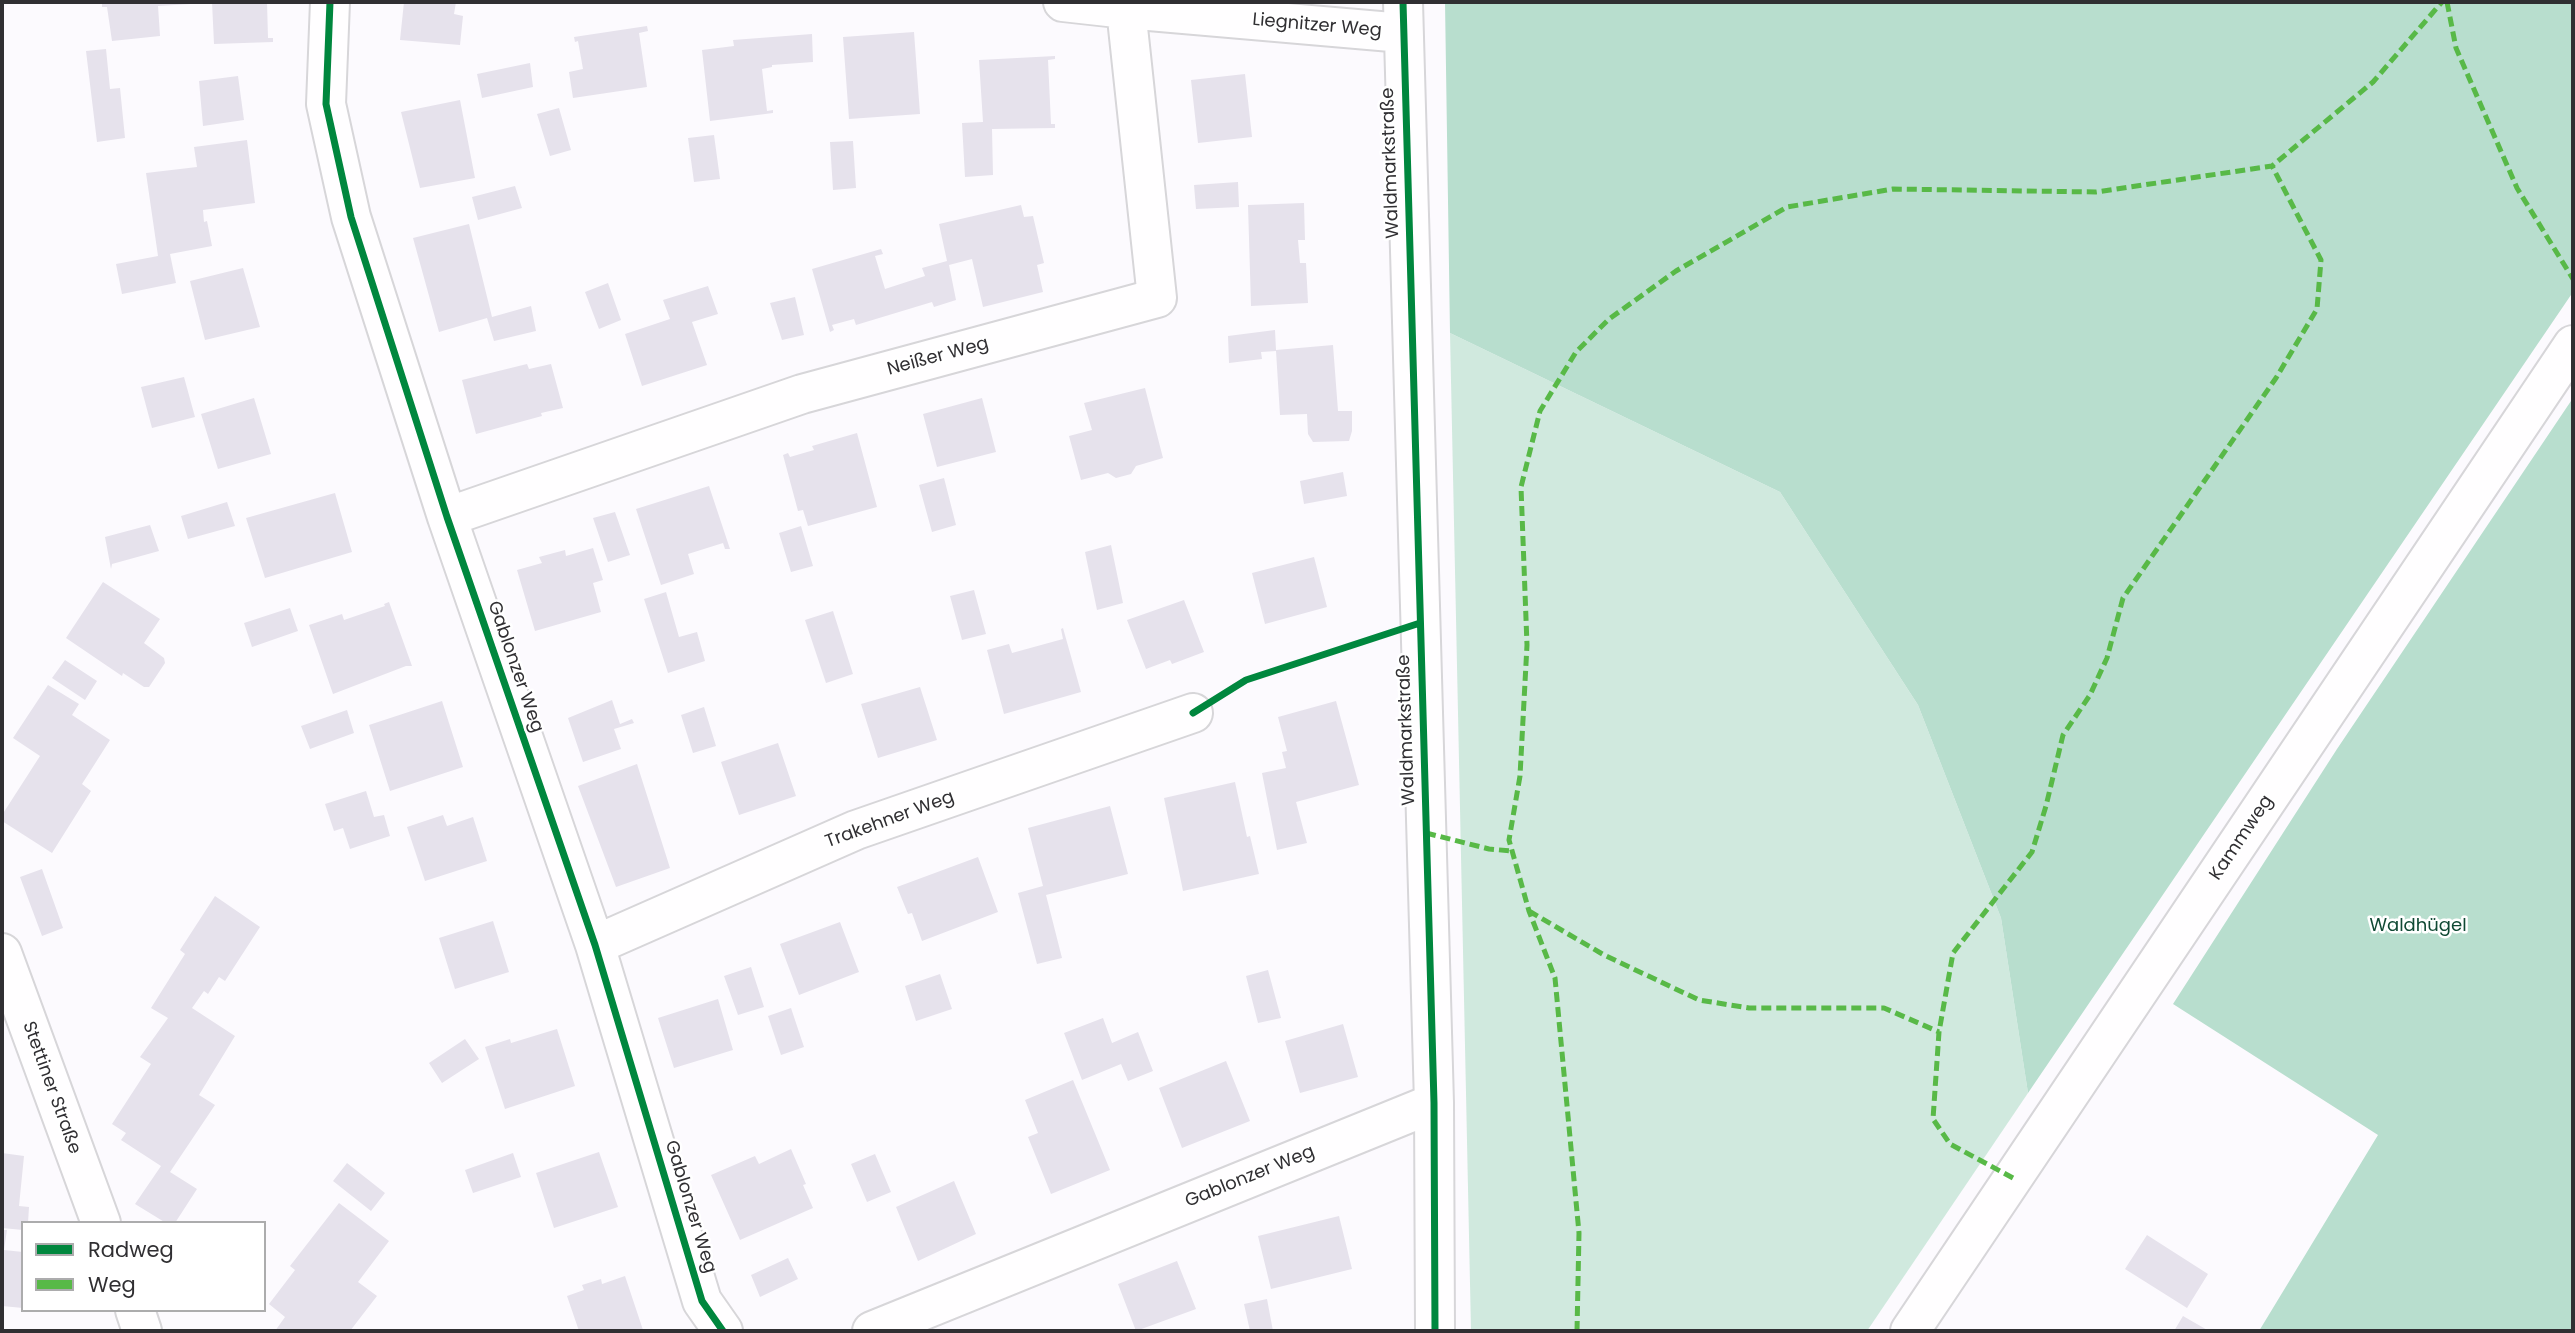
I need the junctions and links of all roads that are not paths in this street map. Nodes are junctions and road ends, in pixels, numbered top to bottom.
1 (330, 2) edge
2 (1063, 2) edge
3 (1126, 9) junction
4 (1403, 17) edge
5 (2573, 345) edge
6 (447, 517) junction
7 (1193, 713) dead end
8 (595, 945) junction
9 (2, 953) edge
10 (1434, 1102) junction
11 (100, 1221) edge
12 (136, 1312) edge
13 (142, 1331) edge
14 (723, 1331) edge
15 (872, 1331) edge
16 (1435, 1331) edge
17 (1910, 1331) edge

1 - 6 street, Gablonzer Weg
2 - 3 street, Liegnitzer Weg
3 - 4 street, Liegnitzer Weg
3 - 6 street, Neißer Weg
4 - 10 street, Waldmarkstraße
5 - 17 street, Kammweg
6 - 8 street, Gablonzer Weg
7 - 8 street, Trakehner Weg
8 - 14 street, Gablonzer Weg
9 - 11 street, Stettiner Straße
10 - 15 street, Gablonzer Weg
10 - 16 street, Waldmarkstraße
12 - 13 street

